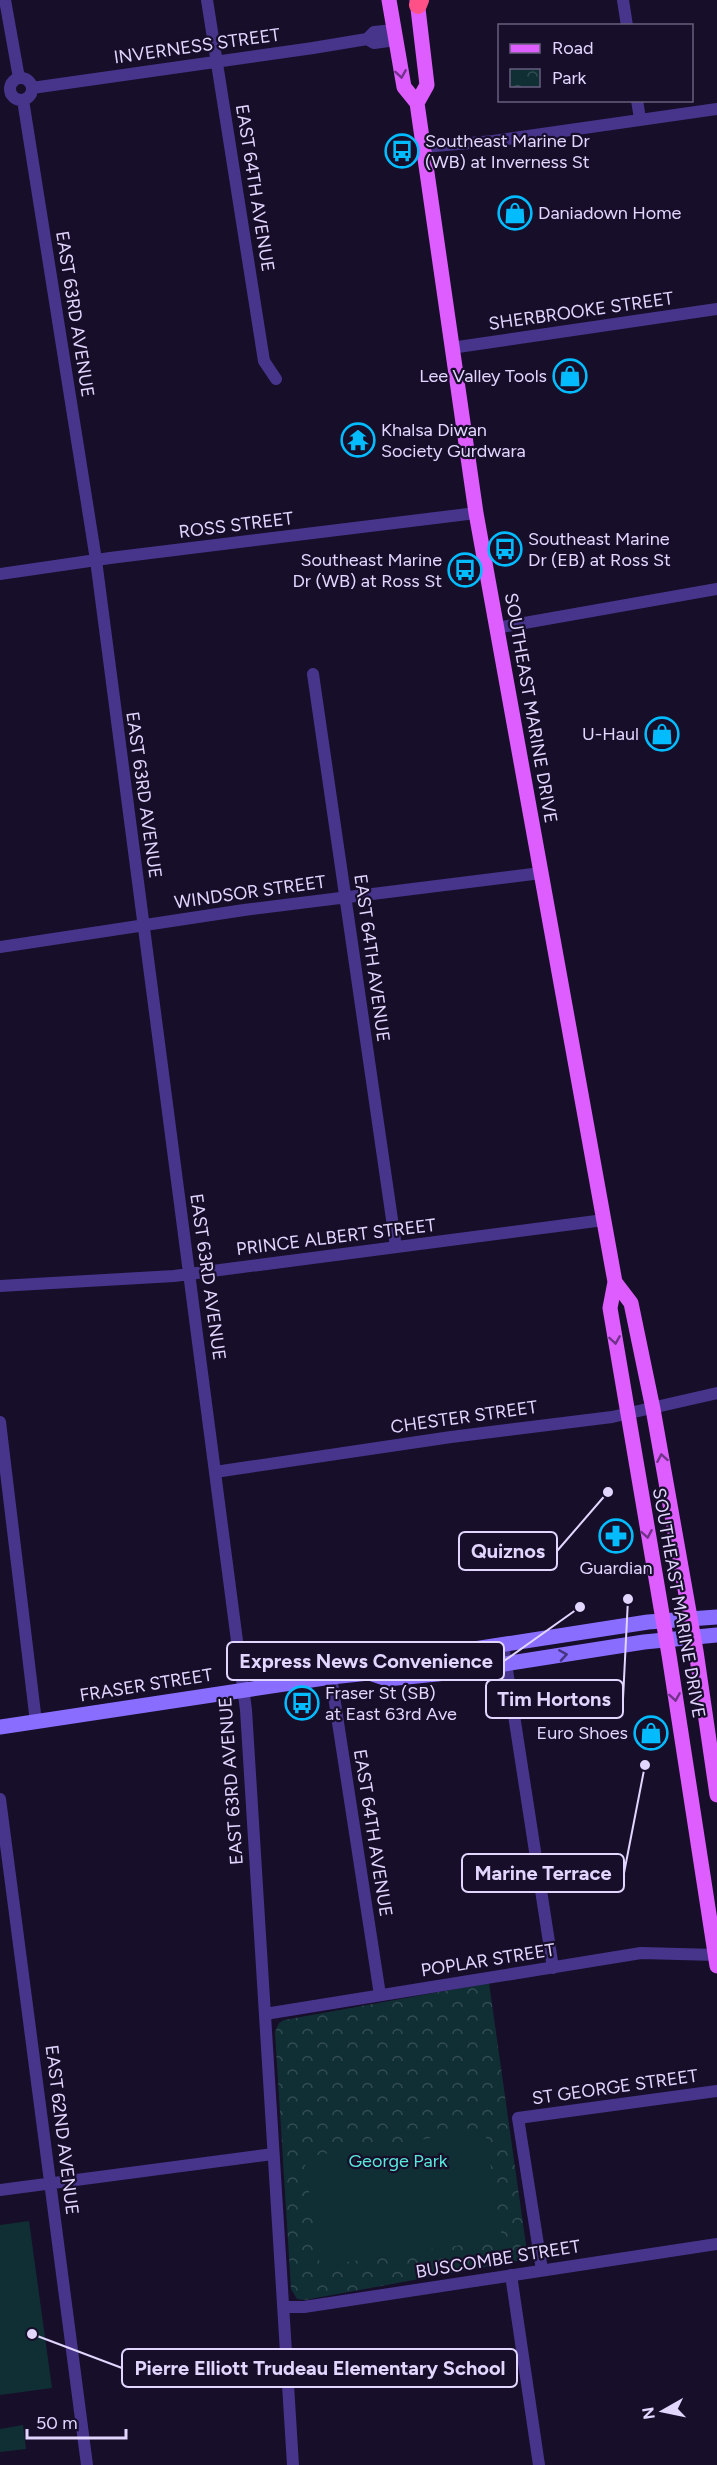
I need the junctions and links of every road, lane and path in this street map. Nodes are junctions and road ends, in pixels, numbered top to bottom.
1 (5, 0) edge
2 (207, 0) edge
3 (390, 0) edge
4 (623, 0) edge
5 (419, 2) edge
6 (627, 24) edge
7 (395, 35) junction
8 (217, 62) junction
9 (19, 78) junction
10 (32, 88) junction
11 (5, 92) edge
12 (23, 100) junction
13 (638, 102) edge
14 (417, 104) junction
15 (717, 109) edge
16 (640, 119) junction
17 (423, 147) junction
18 (717, 309) edge
19 (451, 348) junction
20 (276, 379) dead end
21 (476, 513) junction
22 (96, 560) junction
23 (0, 574) edge
24 (717, 589) edge
25 (496, 628) junction
26 (313, 674) dead end
27 (541, 873) junction
28 (344, 898) junction
29 (143, 925) junction
30 (0, 947) edge
31 (604, 1220) junction
32 (396, 1247) junction
33 (189, 1274) junction
34 (615, 1282) junction
35 (0, 1286) edge
36 (717, 1393) edge
37 (653, 1409) junction
38 (627, 1414) junction
39 (0, 1422) edge
40 (215, 1472) junction
41 (717, 1617) edge
42 (690, 1619) junction
43 (662, 1621) junction
44 (717, 1635) edge
45 (693, 1638) junction
46 (666, 1640) junction
47 (503, 1644) junction
48 (506, 1665) junction
49 (369, 1673) junction
50 (331, 1677) junction
51 (244, 1690) junction
52 (36, 1722) junction
53 (0, 1727) edge
54 (717, 1795) edge
55 (0, 1799) edge
56 (716, 1959) edge
57 (553, 1968) junction
58 (380, 1995) junction
59 (265, 2014) junction
60 (717, 2091) edge
61 (273, 2154) junction
62 (51, 2183) junction
63 (0, 2190) edge
64 (717, 2244) edge
65 (542, 2270) junction
66 (511, 2275) junction
67 (284, 2307) junction
68 (87, 2465) edge
69 (293, 2465) edge
70 (539, 2465) edge

1 - 9 street
2 - 8 street, EAST 64TH AVENUE
3 - 7 main road, SOUTHEAST MARINE DRIVE
4 - 6 street
5 - 14 main road, SOUTHEAST MARINE DRIVE
7 - 8 street, INVERNESS STREET
7 -> 14 main road, SOUTHEAST MARINE DRIVE
8 - 10 street, INVERNESS STREET
8 - 20 street, EAST 64TH AVENUE
9 - 10 street
9 - 11 street
10 - 12 street
11 - 12 street
12 - 22 street, EAST 63RD AVENUE
13 - 16 street
14 - 17 main road, SOUTHEAST MARINE DRIVE
15 - 16 street
16 - 17 street
17 - 19 main road, SOUTHEAST MARINE DRIVE
18 - 19 street, SHERBROOKE STREET
19 - 21 main road, SOUTHEAST MARINE DRIVE
21 - 22 street, ROSS STREET
21 - 25 main road, SOUTHEAST MARINE DRIVE
22 - 23 street, ROSS STREET
22 - 29 street, EAST 63RD AVENUE
24 - 25 street
25 - 27 main road, SOUTHEAST MARINE DRIVE
26 - 28 street, EAST 64TH AVENUE
27 - 28 street, WINDSOR STREET
27 - 31 main road, SOUTHEAST MARINE DRIVE
28 - 29 street, WINDSOR STREET
28 - 32 street, EAST 64TH AVENUE
29 - 30 street, WINDSOR STREET
29 - 33 street, EAST 63RD AVENUE
31 - 32 street, PRINCE ALBERT STREET
31 - 34 main road, SOUTHEAST MARINE DRIVE
32 - 33 street, PRINCE ALBERT STREET
33 - 35 street, PRINCE ALBERT STREET
33 - 40 street, EAST 63RD AVENUE
34 - 37 main road, SOUTHEAST MARINE DRIVE
34 -> 38 main road, SOUTHEAST MARINE DRIVE
36 - 37 street, CHESTER STREET
37 - 38 street, CHESTER STREET
42 -> 37 main road, SOUTHEAST MARINE DRIVE
38 - 40 street, CHESTER STREET
38 -> 43 main road, SOUTHEAST MARINE DRIVE
39 - 52 street
40 - 51 street, EAST 63RD AVENUE
41 - 42 street, FRASER STREET
42 - 43 street, FRASER STREET
42 - 45 main road, SOUTHEAST MARINE DRIVE
43 - 46 main road, SOUTHEAST MARINE DRIVE
43 - 47 street, FRASER STREET
44 - 45 street, FRASER STREET
45 - 46 street, FRASER STREET
45 - 54 main road, SOUTHEAST MARINE DRIVE
48 -> 46 street, FRASER STREET
46 -> 56 main road, SOUTHEAST MARINE DRIVE
47 - 48 street
47 - 49 street, FRASER STREET
48 - 49 street, FRASER STREET
48 - 57 street
49 - 50 street, FRASER STREET
50 - 51 street, FRASER STREET
50 - 58 street, EAST 64TH AVENUE
51 - 52 street, FRASER STREET
51 - 59 street, EAST 63RD AVENUE
52 - 53 street, FRASER STREET
55 - 62 street, EAST 62ND AVENUE
56 - 57 street, POPLAR STREET
57 - 58 street, POPLAR STREET
58 - 59 street, POPLAR STREET
59 - 61 street, EAST 63RD AVENUE
60 - 65 street, ST GEORGE STREET
61 - 62 street
61 - 67 street, EAST 63RD AVENUE
62 - 63 street
62 - 68 street, EAST 62ND AVENUE
64 - 65 street, BUSCOMBE STREET
65 - 66 street, BUSCOMBE STREET
66 - 67 street, BUSCOMBE STREET
66 - 70 street
67 - 69 street, EAST 63RD AVENUE

